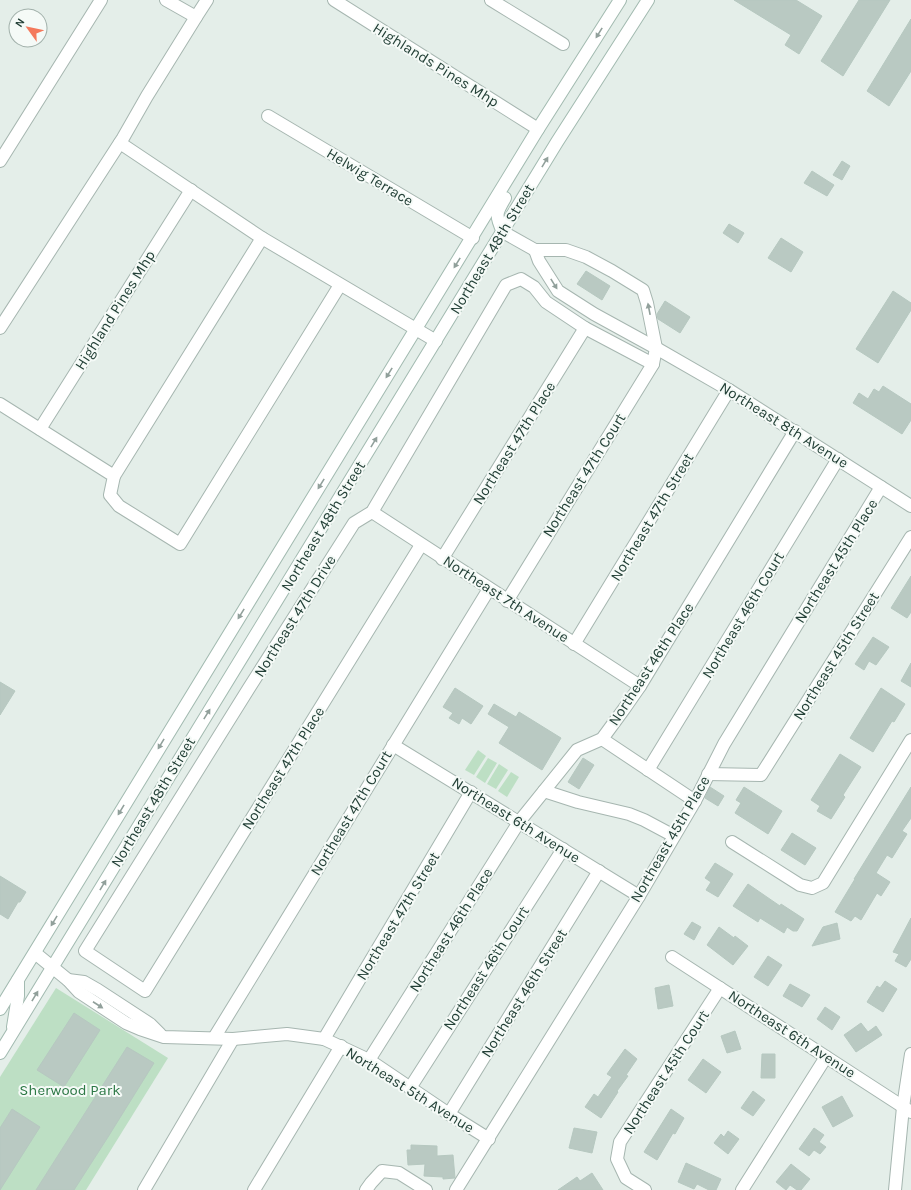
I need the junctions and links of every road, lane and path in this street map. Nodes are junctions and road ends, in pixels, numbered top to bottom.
1 (100, 0) edge
2 (166, 0) edge
3 (207, 0) edge
4 (334, 0) edge
5 (491, 0) edge
6 (620, 0) edge
7 (648, 0) edge
8 (196, 17) junction
9 (563, 44) dead end
10 (555, 104) junction
11 (268, 116) dead end
12 (538, 129) junction
13 (120, 143) junction
14 (0, 161) edge
15 (190, 190) junction
16 (503, 232) junction
17 (262, 238) junction
18 (472, 238) junction
19 (535, 250) junction
20 (340, 285) junction
21 (0, 328) edge
22 (585, 328) junction
23 (416, 329) junction
24 (436, 341) junction
25 (656, 348) junction
26 (652, 364) junction
27 (729, 390) junction
28 (0, 404) edge
29 (40, 429) junction
30 (794, 431) junction
31 (838, 459) junction
32 (114, 476) junction
33 (882, 487) junction
34 (911, 506) edge
35 (372, 512) junction
36 (911, 537) edge
37 (421, 545) junction
38 (442, 559) junction
39 (489, 589) junction
40 (507, 600) junction
41 (574, 644) junction
42 (640, 686) junction
43 (602, 739) junction
44 (911, 740) edge
45 (393, 745) junction
46 (648, 770) junction
47 (708, 774) junction
48 (544, 791) junction
49 (472, 792) junction
50 (695, 801) junction
51 (519, 822) junction
52 (674, 836) junction
53 (732, 842) dead end
54 (563, 848) junction
55 (599, 871) junction
56 (639, 896) junction
57 (35, 953) junction
58 (672, 957) dead end
59 (52, 967) junction
60 (18, 979) junction
61 (720, 988) junction
62 (145, 991) joint
63 (0, 1009) edge
64 (12, 1034) junction
65 (214, 1038) junction
66 (233, 1039) junction
67 (324, 1039) junction
68 (341, 1046) junction
69 (0, 1053) edge
70 (911, 1054) edge
71 (826, 1057) junction
72 (369, 1060) junction
73 (410, 1088) junction
74 (907, 1110) edge
75 (449, 1114) junction
76 (488, 1139) junction
77 (144, 1190) edge
78 (254, 1190) edge
79 (366, 1190) edge
80 (426, 1190) edge
81 (456, 1190) edge
82 (645, 1190) edge
83 (742, 1190) edge
84 (894, 1190) edge

1 - 14 street
2 - 8 street
3 - 8 street
4 - 12 street, Highlands Pines Mhp
5 - 9 street
6 -> 10 street, Northeast 48th Street
16 -> 7 street, Northeast 48th Street
8 - 13 street
10 - 12 street, Northeast 48th Street
10 - 16 street
11 - 18 street, Helwig Terrace
12 - 18 street, Northeast 48th Street
13 - 15 street
13 - 21 street
15 - 17 street
15 - 29 street, Highland Pines Mhp
16 - 19 street
16 - 24 street, Northeast 48th Street
17 - 20 street
17 - 32 street
18 -> 23 street, Northeast 48th Street
19 -> 25 street, Northeast 8th Avenue
25 -> 19 street
20 - 23 street
20 - 32 street
22 - 26 street
22 - 35 street, Northeast 47th Drive
22 - 38 street, Northeast 47th Place
23 - 24 street
23 -> 57 street, Northeast 48th Street
59 -> 24 street, Northeast 48th Street
25 - 26 street, Northeast 47th Court
25 - 27 street, Northeast 8th Avenue
26 - 40 street, Northeast 47th Court
27 - 30 street, Northeast 8th Avenue
27 - 41 street, Northeast 47th Street
28 - 29 street
29 - 32 street
30 - 31 street, Northeast 8th Avenue
30 - 42 street, Northeast 46th Place
31 - 33 street, Northeast 8th Avenue
31 - 46 street, Northeast 46th Court
33 - 34 street, Northeast 8th Avenue
33 - 47 street, Northeast 45th Place
35 - 37 street, Northeast 7th Avenue
35 - 62 street, Northeast 47th Drive
36 - 47 street, Northeast 45th Street
37 - 38 street, Northeast 7th Avenue
37 - 62 street, Northeast 47th Place
38 - 39 street, Northeast 7th Avenue
39 - 40 street, Northeast 7th Avenue
39 - 45 street, Northeast 47th Court
40 - 41 street, Northeast 7th Avenue
41 - 42 street, Northeast 7th Avenue
42 - 43 street, Northeast 46th Place
43 - 46 street
43 - 48 street, Northeast 46th Place
44 - 53 street
45 - 49 street, Northeast 6th Avenue
45 - 65 street, Northeast 47th Court
46 - 50 street
47 - 50 street, Northeast 45th Place
48 - 51 street, Northeast 46th Place
48 - 52 street
49 - 51 street, Northeast 6th Avenue
49 - 67 street, Northeast 47th Street
50 - 52 street, Northeast 45th Place
51 - 54 street, Northeast 6th Avenue
51 - 72 street, Northeast 46th Place
52 - 56 street, Northeast 45th Place
54 - 55 street, Northeast 6th Avenue
54 - 73 street, Northeast 46th Court
55 - 56 street, Northeast 6th Avenue
55 - 75 street, Northeast 46th Street
56 - 76 street, Northeast 45th Place
57 - 59 street, Northeast 5th Avenue
57 - 60 street, Northeast 48th Street
58 - 61 street, Northeast 6th Avenue
64 -> 59 street, Northeast 48th Street
59 - 65 street, Northeast 5th Avenue
60 - 63 street, Northeast 48th Street
60 - 64 street
61 - 71 street, Northeast 6th Avenue
61 - 82 street, Northeast 45th Court
64 - 69 street, Northeast 48th Street
65 - 66 street, Northeast 5th Avenue
66 - 67 street, Northeast 5th Avenue
66 - 77 street
67 - 68 street, Northeast 5th Avenue
68 - 72 street, Northeast 5th Avenue
68 - 78 street
70 - 74 street
71 - 74 street, Northeast 6th Avenue
71 - 83 street
72 - 73 street, Northeast 5th Avenue
73 - 75 street, Northeast 5th Avenue
74 - 84 street
75 - 76 street, Northeast 5th Avenue
76 - 81 street, Northeast 45th Place
79 - 80 street

